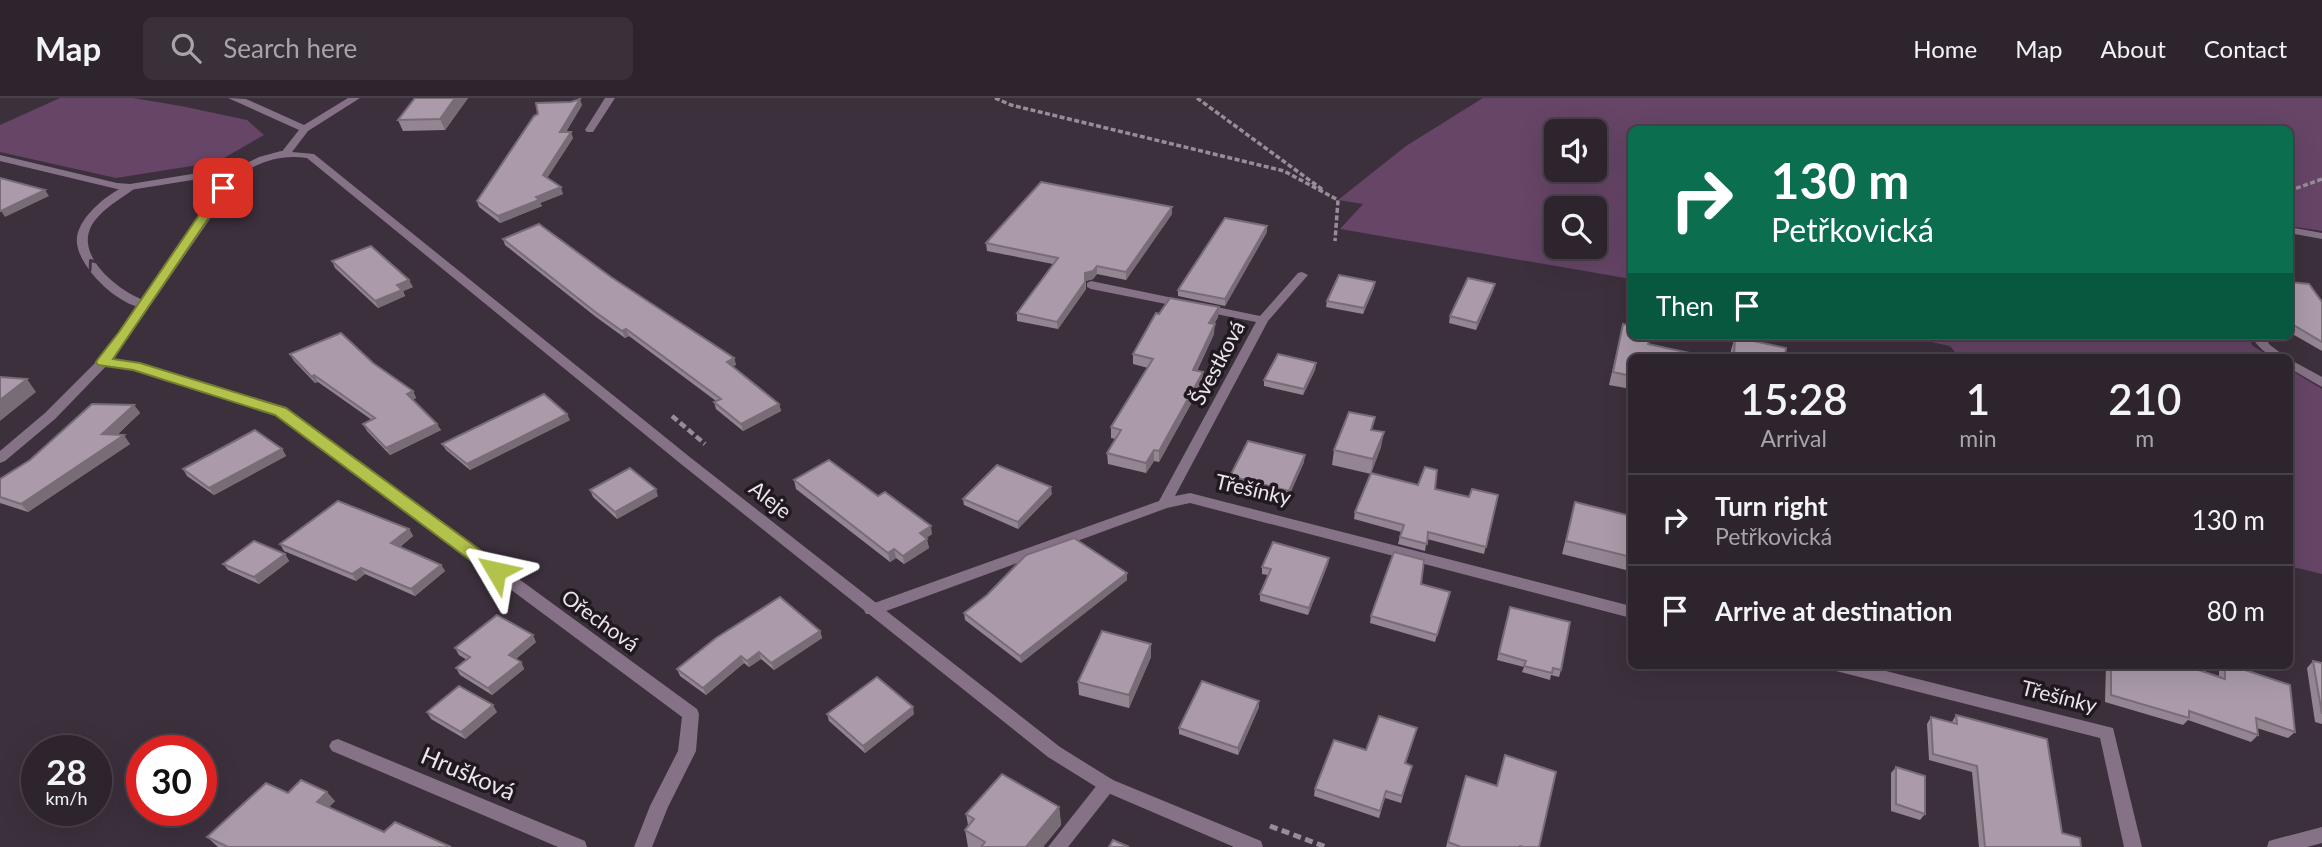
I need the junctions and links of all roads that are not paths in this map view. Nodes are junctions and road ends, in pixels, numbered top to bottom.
1 (233, 98) edge
2 (355, 98) edge
3 (610, 98) edge
4 (305, 129) junction
5 (590, 130) dead end
6 (285, 154) junction
7 (0, 158) edge
8 (242, 169) junction
9 (130, 187) junction
10 (2293, 231) edge
11 (2322, 236) edge
12 (1303, 275) dead end
13 (1091, 285) dead end
14 (145, 305) junction
15 (1263, 320) junction
16 (2260, 340) edge
17 (2275, 354) edge
18 (103, 362) junction
19 (2293, 365) edge
20 (2322, 383) edge
21 (0, 458) edge
22 (1164, 504) junction
23 (872, 610) junction
24 (1628, 611) edge
25 (1852, 669) edge
26 (338, 746) dead end
27 (1107, 785) junction
28 (2322, 835) edge
29 (1249, 846) edge
30 (578, 847) edge
31 (643, 847) edge
32 (1056, 847) edge
33 (2133, 847) edge
34 (2276, 847) edge

1 - 4 street
2 - 4 street
3 - 5 street
4 - 6 street
6 - 8 street
6 - 23 street, Aleje
7 - 9 street
8 - 9 street
8 - 14 street
14 -> 9 street
10 - 11 street
12 - 15 street
13 - 15 street, Švestková
14 - 18 street
15 - 22 street, Švestková
16 - 17 street
18 - 21 street
18 - 31 street, Ořechová
19 - 20 street
22 - 23 street, Třešínky
22 - 24 street, Třešínky
23 - 27 street, Aleje
25 - 33 street, Třešínky
26 - 30 street, Hrušková
27 - 29 street, Aleje
27 - 32 street
28 - 34 street

